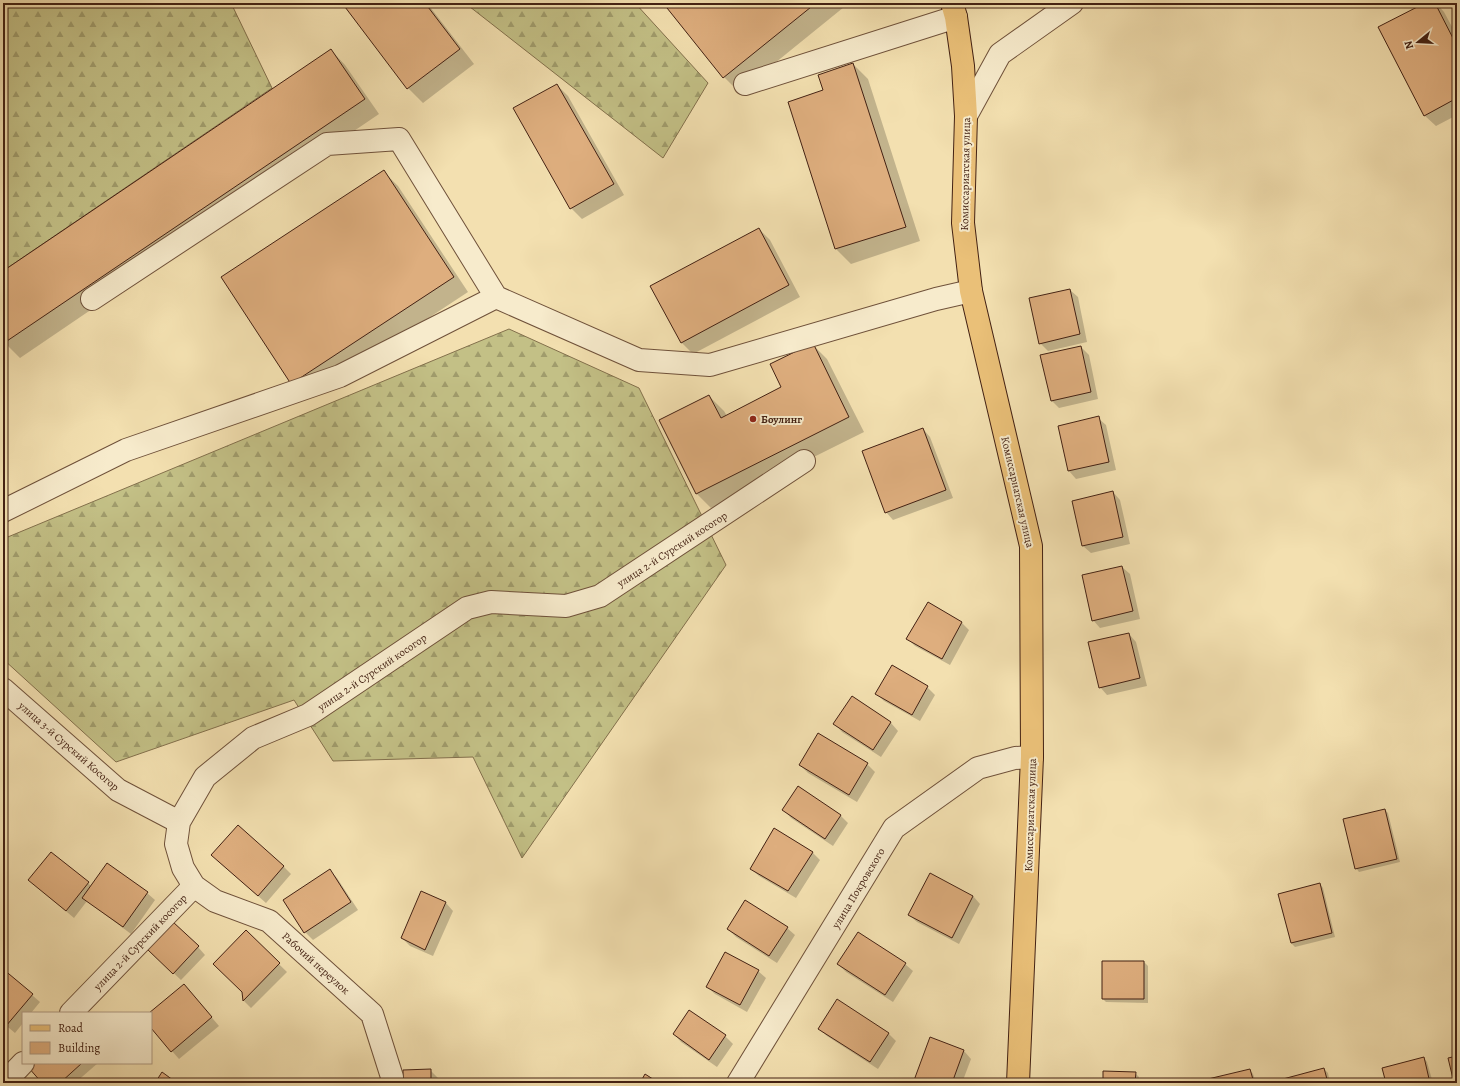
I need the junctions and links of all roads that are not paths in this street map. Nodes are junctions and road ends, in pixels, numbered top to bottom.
1 (1072, 3) edge
2 (954, 10) edge
3 (745, 84) dead end
4 (966, 116) junction
5 (971, 291) junction
6 (496, 297) junction
7 (92, 299) dead end
8 (804, 461) dead end
9 (3, 511) edge
10 (3, 688) edge
11 (1032, 757) junction
12 (179, 822) junction
13 (194, 886) junction
14 (72, 1012) edge
15 (22, 1064) edge
16 (4, 1083) edge
17 (392, 1083) edge
18 (738, 1083) edge
19 (1018, 1083) edge

1 - 4 street
2 - 3 street
2 - 4 main road, Комиссариатская улица
4 - 5 main road, Комиссариатская улица
5 - 6 street
5 - 11 main road, Комиссариатская улица
6 - 7 street
6 - 9 street
8 - 12 street, улица 2-й Сурский косогор
10 - 12 street, улица 3-й Сурский Косогор
11 - 18 street, улица Покровского
11 - 19 main road, Комиссариатская улица
12 - 13 street, улица 2-й Сурский косогор
13 - 14 street, улица 2-й Сурский косогор
13 - 17 street, Рабочий переулок
15 - 16 street

